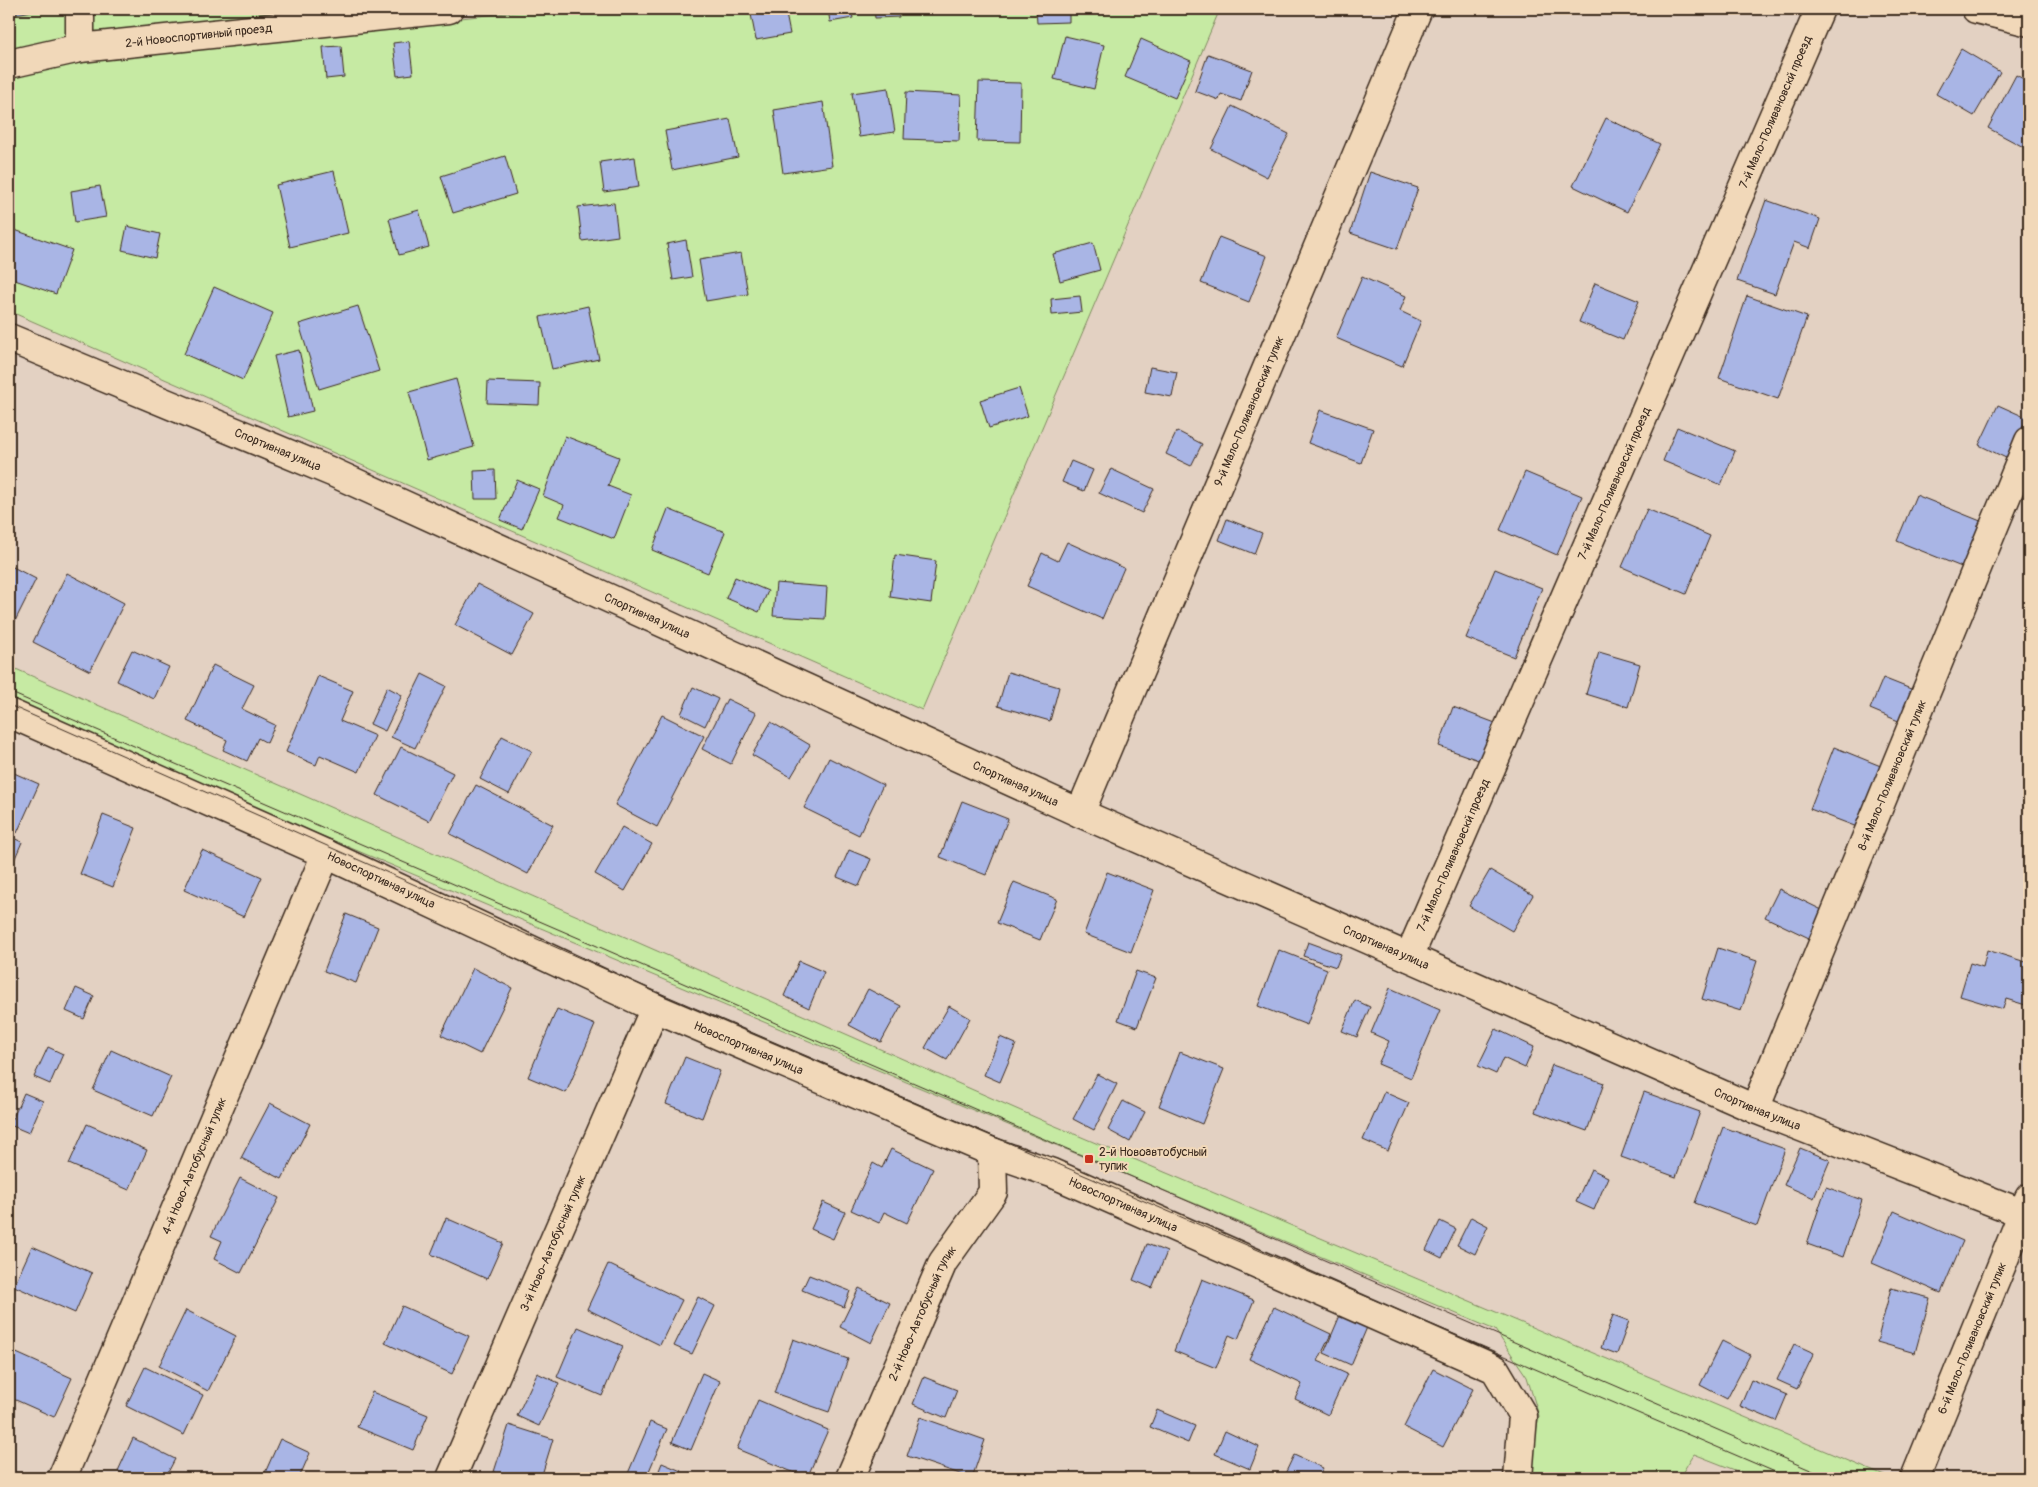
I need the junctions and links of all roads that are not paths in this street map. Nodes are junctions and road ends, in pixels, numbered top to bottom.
1 (80, 9) edge
2 (449, 9) edge
3 (1418, 9) edge
4 (1820, 9) edge
5 (1976, 9) edge
6 (2029, 22) edge
7 (80, 48) junction
8 (9, 64) edge
9 (9, 338) edge
10 (2029, 441) edge
11 (9, 713) edge
12 (1080, 813) junction
13 (326, 854) junction
14 (1409, 957) junction
15 (655, 1008) junction
16 (1755, 1109) junction
17 (992, 1152) junction
18 (2027, 1209) edge
19 (62, 1478) edge
20 (451, 1478) edge
21 (850, 1478) edge
22 (1518, 1478) edge
23 (1915, 1478) edge

1 - 7 street
2 - 7 street, 2-й Новоспортивный проезд
3 - 12 street, 9-й Мало-Поливановский тупик
4 - 14 street, 7-й Мало-Поливановскй проезд
5 - 6 street
7 - 8 street, 2-й Новоспортивный проезд
9 - 12 street, Спортивная улица
10 - 16 street, 8-й Мало-Поливановский тупик
11 - 13 street, Новоспортивная улица
12 - 14 street, Спортивная улица
13 - 15 street, Новоспортивная улица
13 - 19 street, 4-й Ново-Автобусный тупик
14 - 16 street, Спортивная улица
15 - 17 street, Новоспортивная улица
15 - 20 street, 3-й Ново-Автобусный тупик
16 - 18 street, Спортивная улица
17 - 21 street, 2-й Ново-Автобусный тупик
17 - 22 street, Новоспортивная улица
18 - 23 street, 6-й Мало-Поливановский тупик

